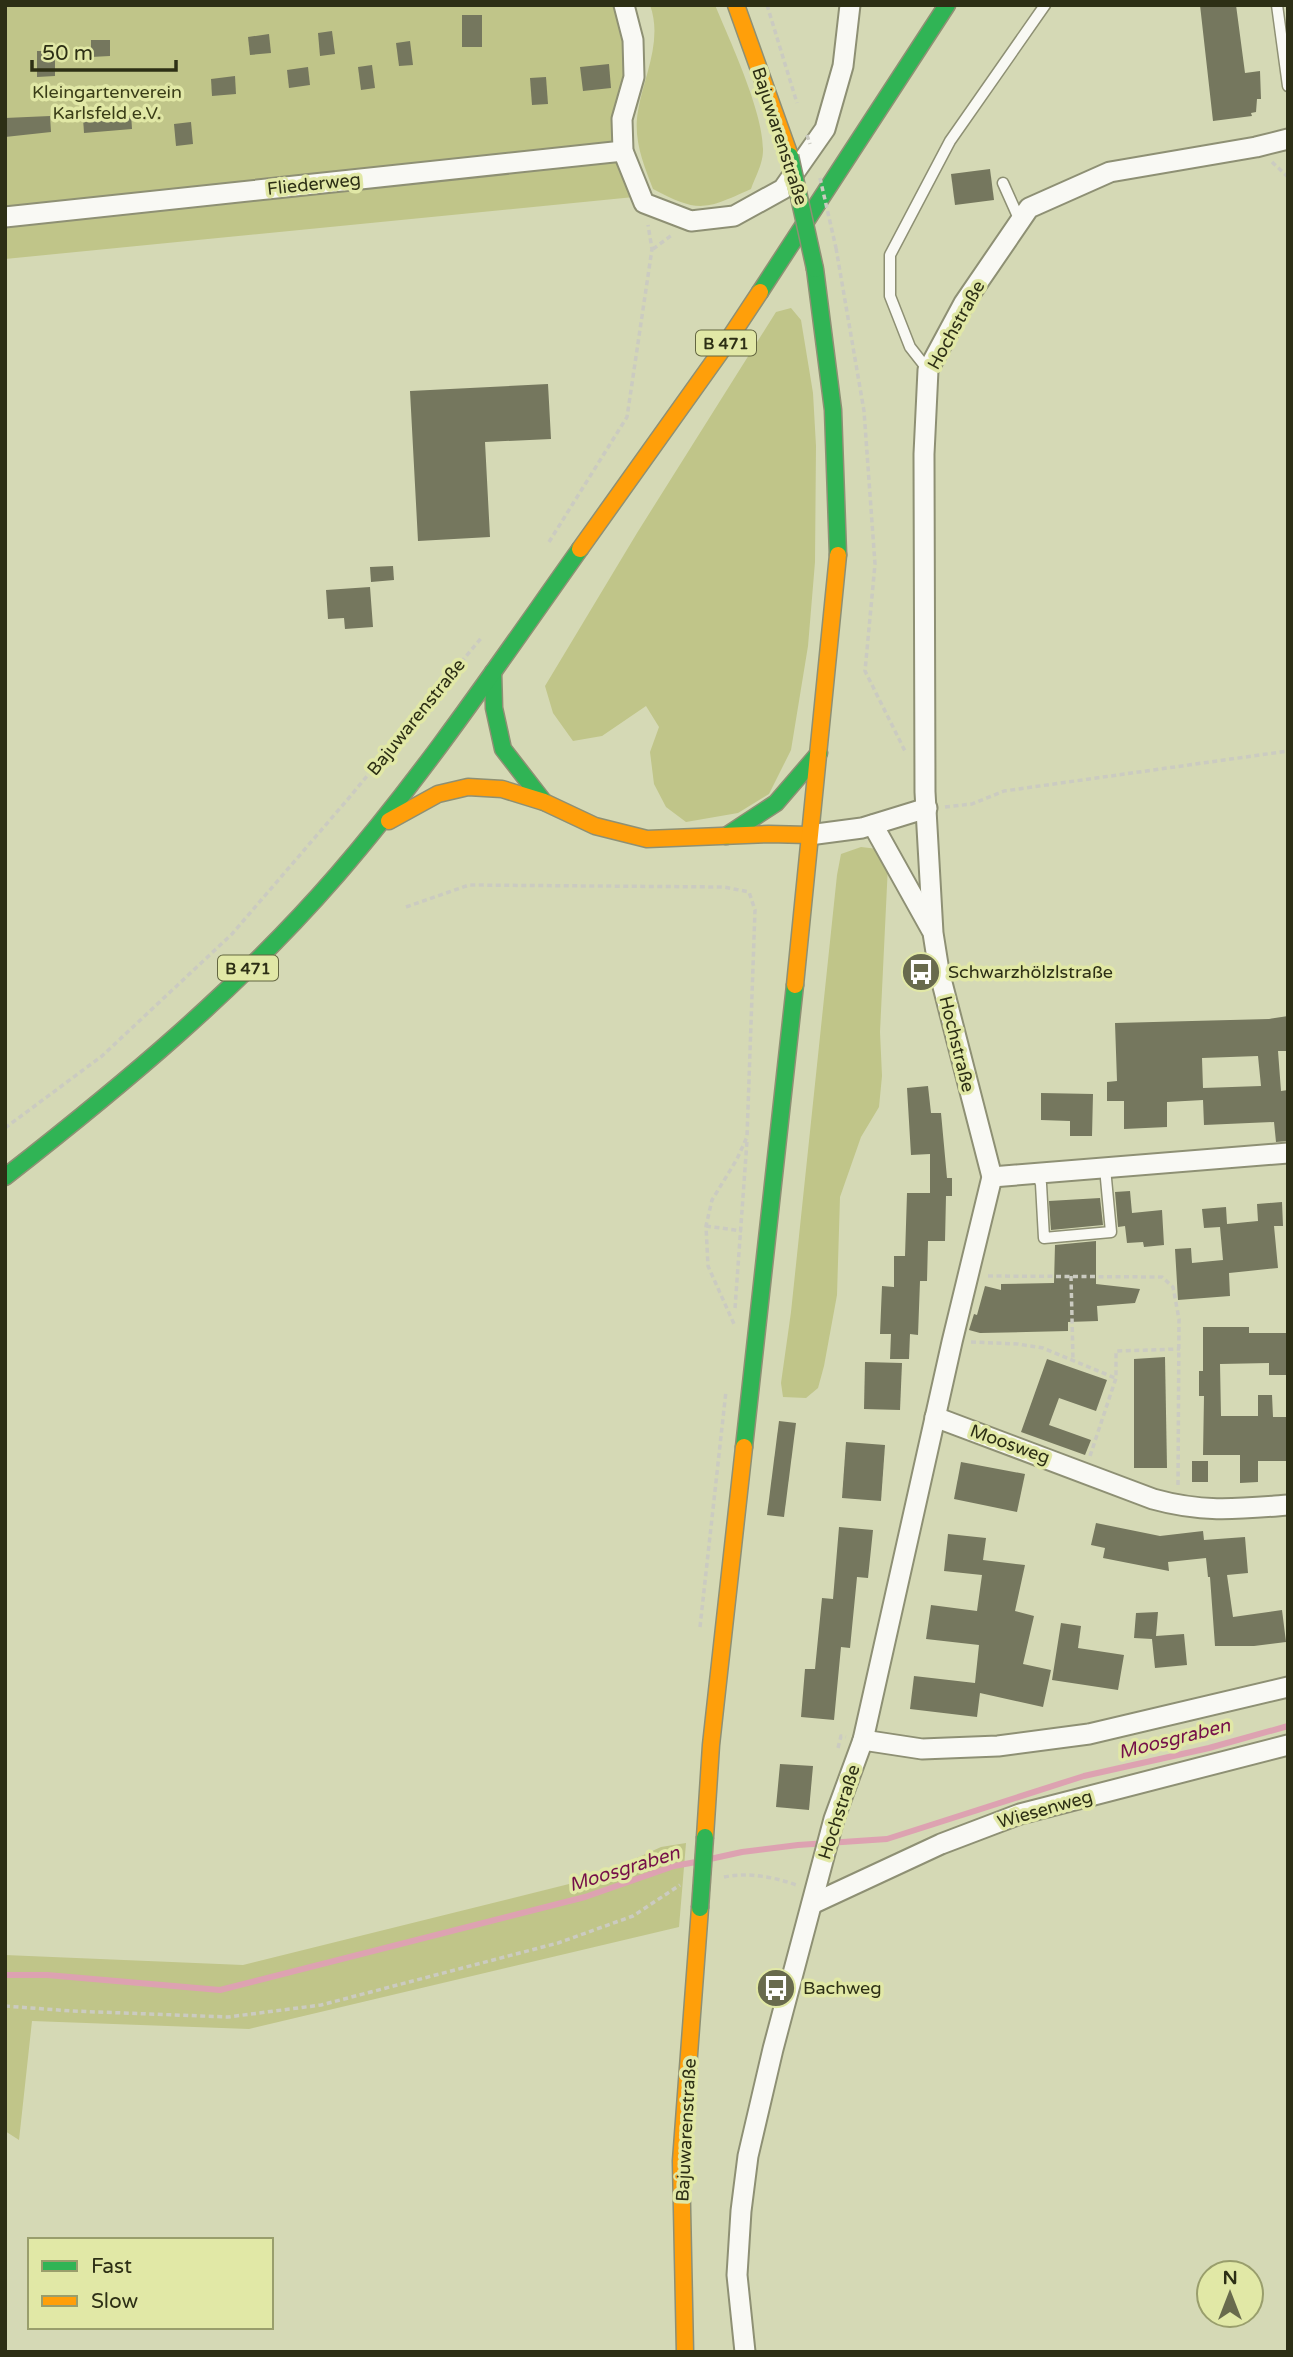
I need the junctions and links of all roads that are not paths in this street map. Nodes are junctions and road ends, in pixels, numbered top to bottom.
1 (624, 5) edge
2 (736, 5) edge
3 (850, 5) edge
4 (947, 5) edge
5 (1045, 5) edge
6 (1277, 5) edge
7 (1288, 86) edge
8 (1288, 139) edge
9 (623, 151) junction
10 (1003, 183) dead end
11 (5, 217) edge
12 (1020, 222) junction
13 (928, 370) junction
14 (493, 672) junction
15 (819, 753) junction
16 (544, 802) junction
17 (927, 808) junction
18 (873, 825) junction
19 (374, 830) junction
20 (809, 835) junction
21 (726, 836) junction
22 (933, 933) junction
23 (1288, 1153) edge
24 (1105, 1168) junction
25 (1037, 1173) junction
26 (5, 1177) edge
27 (992, 1177) junction
28 (935, 1417) junction
29 (1288, 1505) edge
30 (1288, 1688) edge
31 (863, 1740) junction
32 (1288, 1745) edge
33 (812, 1904) junction
34 (685, 2352) edge
35 (745, 2352) edge

1 - 9 street
2 - 15 main road, Bajuwarenstraße, bridge
3 - 9 street
4 - 14 main road, B 471
5 - 13 lane
6 - 7 lane
8 - 12 street, Hochstraße
9 - 11 street, Fliederweg
10 - 12 lane
12 - 13 street, Hochstraße
13 - 17 street, Hochstraße
14 - 16 main road
14 - 19 main road, B 471
15 - 20 main road, Bajuwarenstraße
15 - 21 main road
16 - 19 main road
16 - 21 main road
17 - 18 street
17 - 22 street, Hochstraße
18 - 20 street
18 - 22 street
19 - 26 main road, B 471
20 - 21 main road
20 - 34 main road, Bajuwarenstraße, bridge
22 - 27 street, Hochstraße
23 - 24 street
24 - 25 street
24 - 25 lane
25 - 27 street
27 - 28 street, Hochstraße
28 - 29 street, Moosweg
28 - 31 street, Hochstraße
30 - 31 street
31 - 33 street, Hochstraße
32 - 33 street, Wiesenweg
33 - 35 street, Hochstraße

